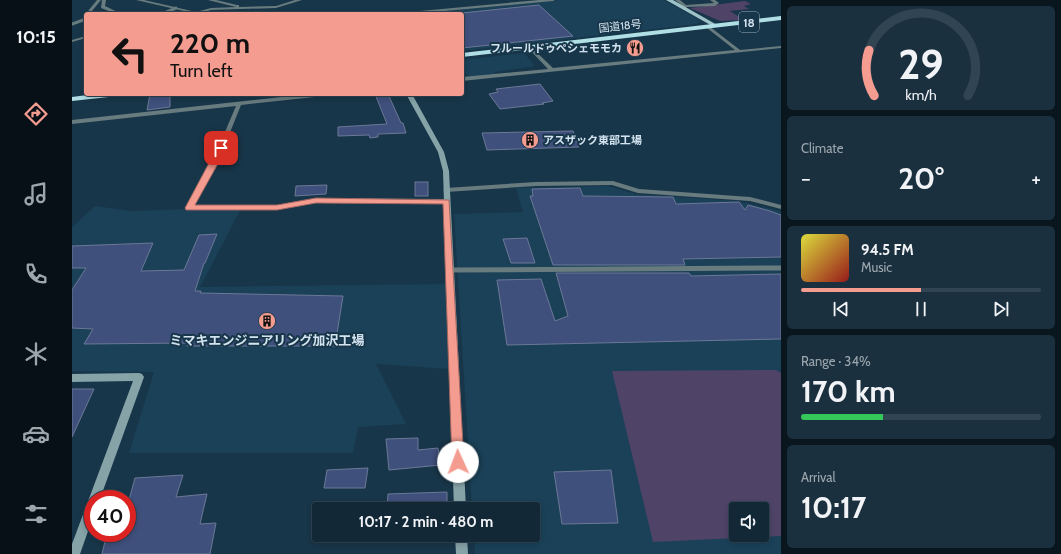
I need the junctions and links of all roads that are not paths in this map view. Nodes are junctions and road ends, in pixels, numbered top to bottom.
1 (99, 0) edge
2 (104, 0) edge
3 (138, 0) edge
4 (210, 0) edge
5 (297, 0) edge
6 (553, 0) edge
7 (669, 0) edge
8 (677, 0) edge
9 (712, 0) edge
10 (532, 1) edge
11 (685, 7) junction
12 (176, 8) junction
13 (247, 8) junction
14 (92, 12) edge
15 (115, 12) edge
16 (167, 12) edge
17 (192, 12) edge
18 (201, 12) edge
19 (223, 12) edge
20 (420, 12) edge
21 (781, 18) edge
22 (84, 20) edge
23 (72, 24) edge
24 (712, 26) junction
25 (84, 38) edge
26 (72, 41) edge
27 (530, 47) junction
28 (781, 47) edge
29 (738, 50) junction
30 (464, 54) edge
31 (552, 70) junction
32 (464, 79) edge
33 (98, 96) edge
34 (307, 96) edge
35 (410, 96) edge
36 (72, 99) edge
37 (238, 104) junction
38 (72, 122) edge
39 (446, 190) junction
40 (446, 201) junction
41 (781, 207) edge
42 (781, 268) edge
43 (450, 270) junction
44 (72, 378) edge
45 (97, 490) edge
46 (460, 502) edge
47 (84, 527) edge
48 (461, 542) edge
49 (74, 554) edge
50 (462, 554) edge

1 - 14 lane
2 - 15 street
3 - 12 street
4 - 13 street
5 - 13 street
6 - 10 street
7 - 11 main road
8 - 11 street
9 - 11 street
10 - 20 street
11 - 24 main road
12 - 16 lane
12 - 17 street
13 - 19 street
18 - 19 street
21 - 24 highway, 国道18号 / 18
22 - 23 lane
24 - 27 highway, 国道18号 / 18
24 - 29 street
25 - 26 street
27 - 30 highway, 国道18号 / 18
27 - 31 street
28 - 29 street
29 - 31 street
31 - 32 street
33 - 36 highway
34 - 37 street
35 - 39 street
37 - 38 street
37 - 40 street
39 - 40 street
39 - 41 street
40 - 43 street
42 - 43 lane
43 - 46 street
44 - 45 street
47 - 49 street
48 - 50 street

